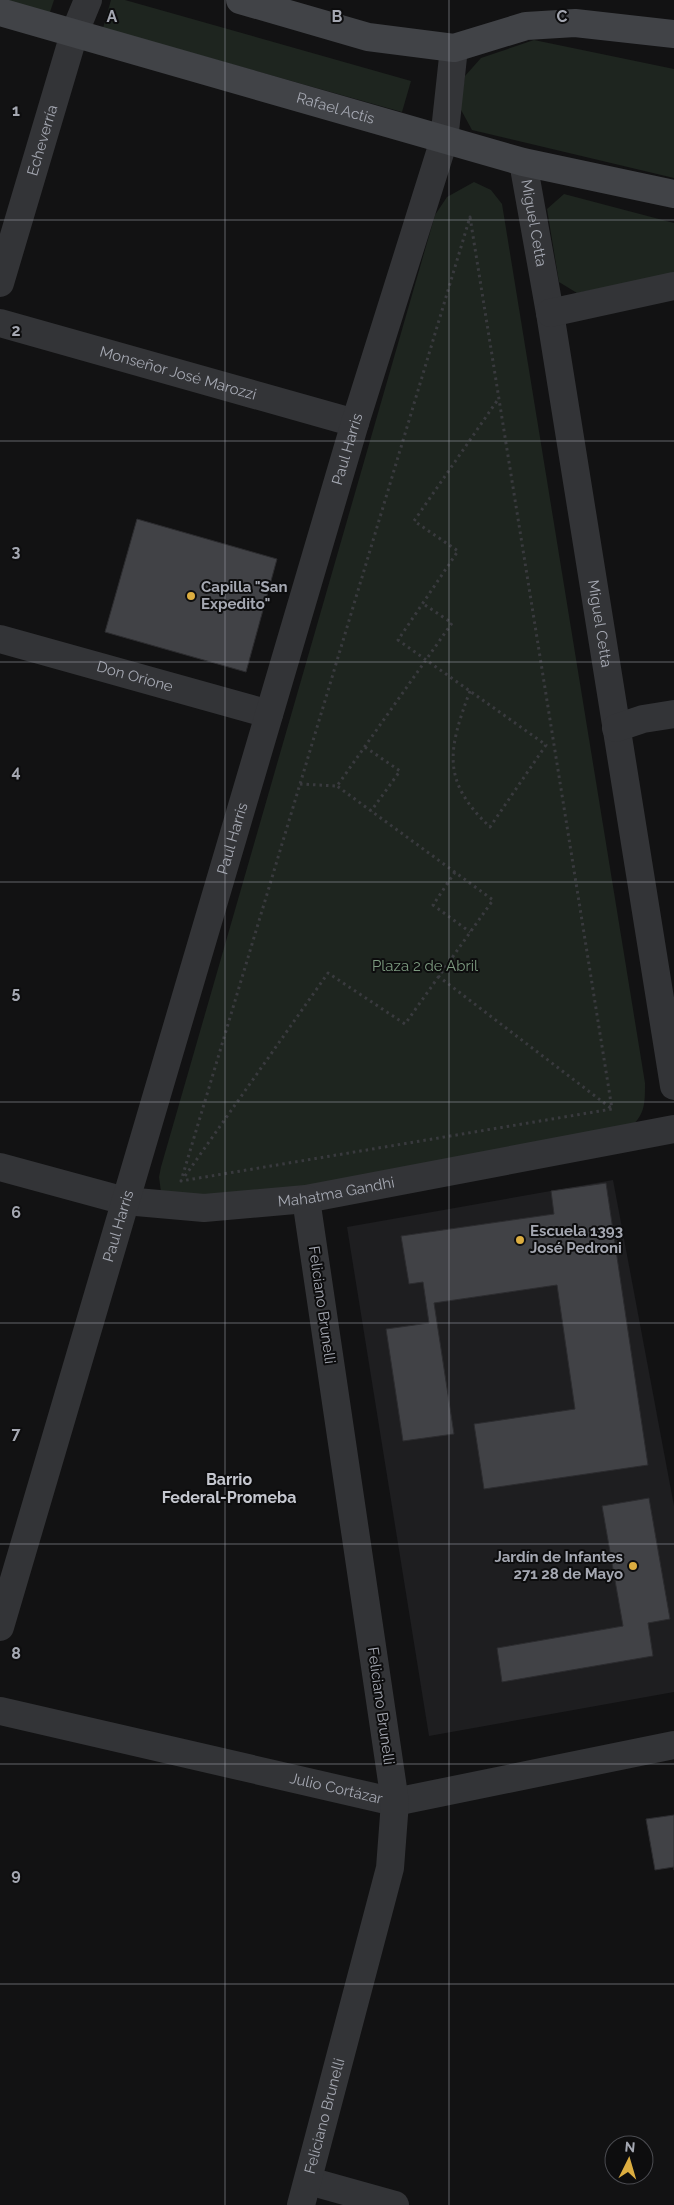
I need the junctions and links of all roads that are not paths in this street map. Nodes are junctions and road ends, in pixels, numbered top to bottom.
1 (88, 0) edge
2 (240, 0) edge
3 (0, 12) edge
4 (74, 34) junction
5 (674, 34) edge
6 (454, 48) junction
7 (444, 140) junction
8 (523, 162) junction
9 (674, 194) edge
10 (0, 283) edge
11 (674, 286) edge
12 (550, 313) junction
13 (0, 323) edge
14 (356, 423) junction
15 (0, 639) edge
16 (269, 714) junction
17 (674, 714) edge
18 (616, 728) junction
19 (674, 1086) edge
20 (674, 1129) edge
21 (0, 1167) edge
22 (306, 1200) junction
23 (125, 1201) junction
24 (0, 1627) edge
25 (0, 1711) edge
26 (674, 1745) edge
27 (395, 1802) junction
28 (305, 2193) edge
29 (395, 2205) edge

1 - 4 street, Echeverría
2 - 6 street
3 - 4 street, Rafael Actis
4 - 7 street, Rafael Actis
4 - 10 street, Echeverría
5 - 6 street
6 - 7 street, Paul Harris
7 - 8 street, Rafael Actis
7 - 14 street, Paul Harris
8 - 9 street, Rafael Actis
8 - 12 street, Miguel Cetta
11 - 12 street
12 - 18 street, Miguel Cetta
13 - 14 street, Monseñor José Marozzi
14 - 16 street, Paul Harris
15 - 16 street, Don Orione
16 - 23 street, Paul Harris
17 - 18 street
18 - 19 street, Miguel Cetta
20 - 22 street, Mahatma Gandhi
21 - 23 street, Mahatma Gandhi
22 - 23 street, Mahatma Gandhi
22 - 27 street, Feliciano Brunelli
23 - 24 street, Paul Harris
25 - 27 street, Julio Cortázar
26 - 27 street, Julio Cortázar
27 - 28 street, Feliciano Brunelli
28 - 29 street

